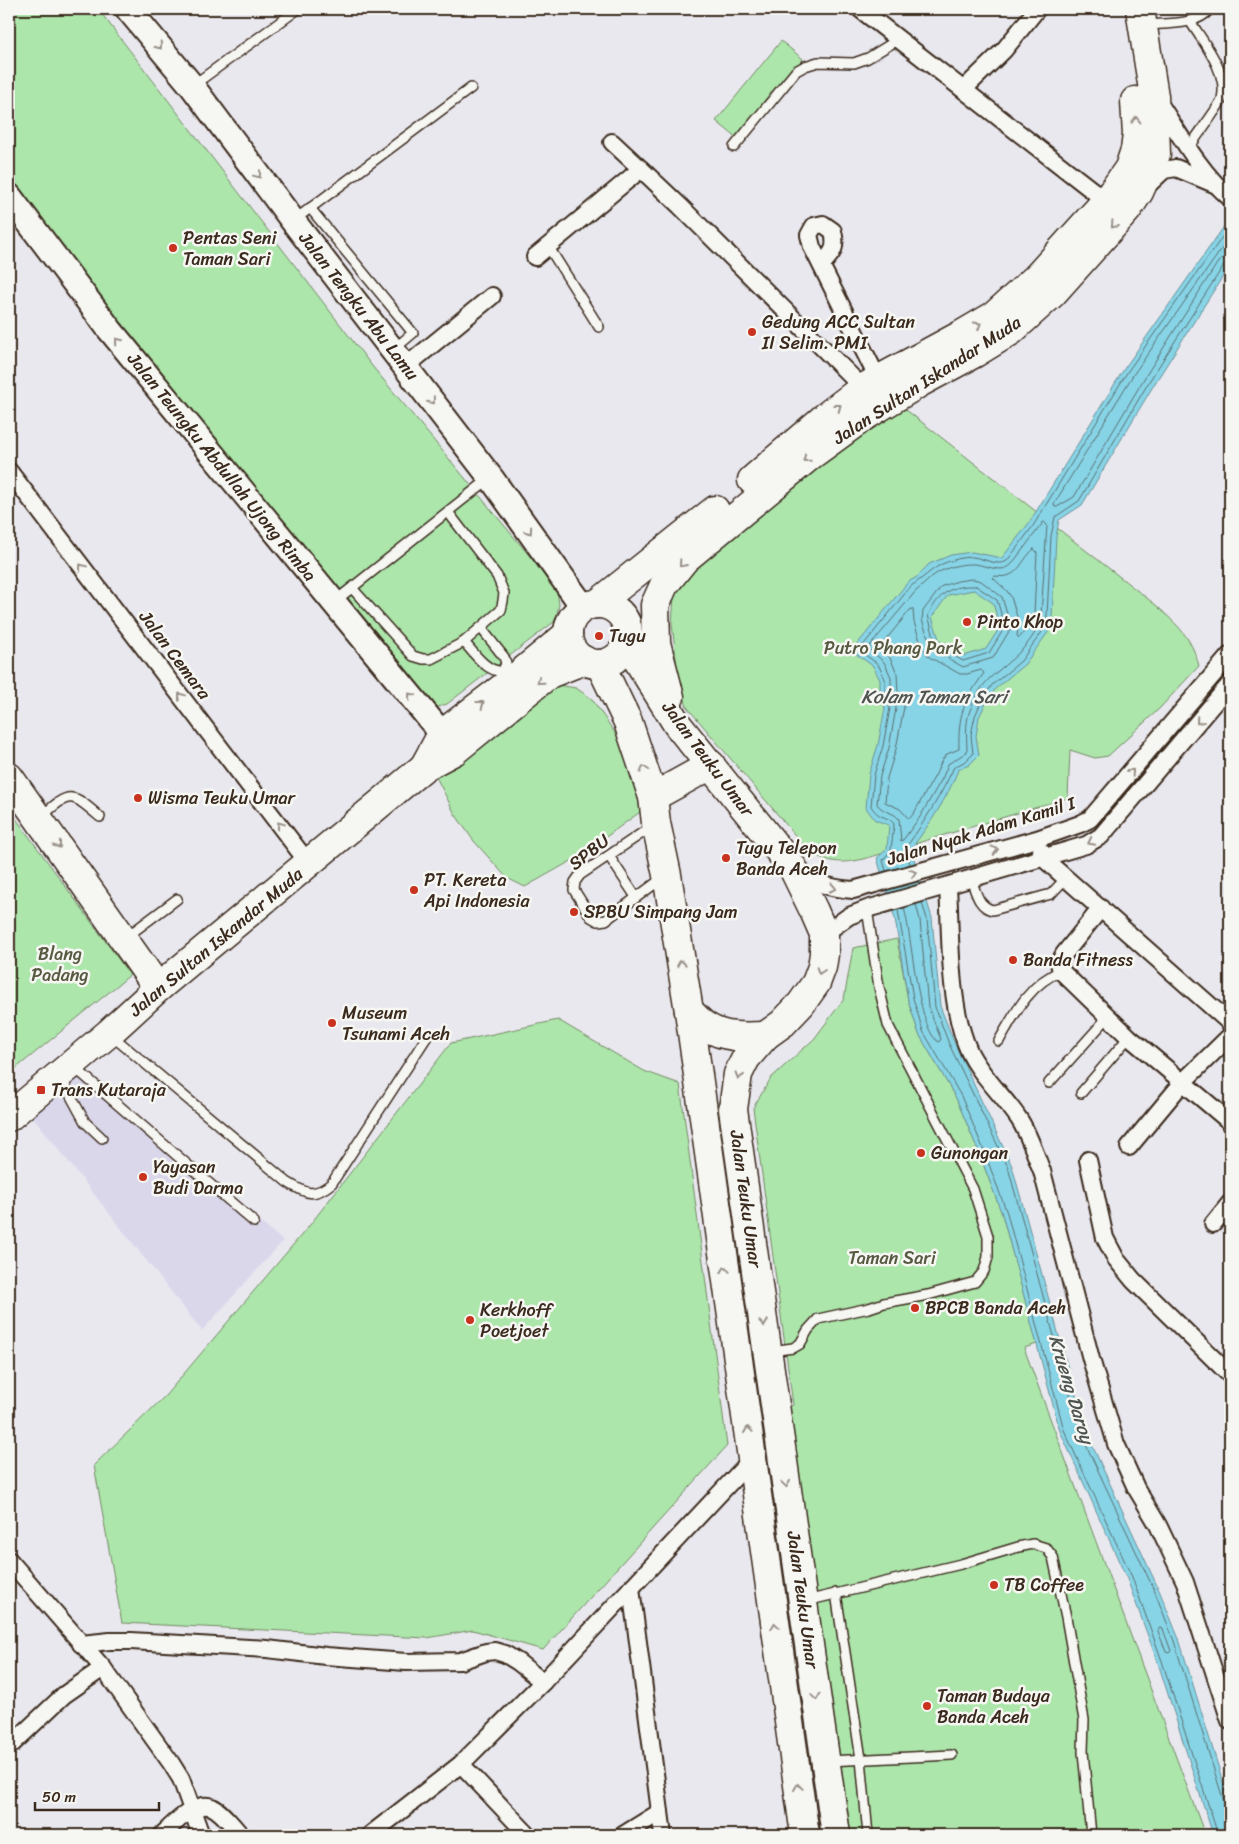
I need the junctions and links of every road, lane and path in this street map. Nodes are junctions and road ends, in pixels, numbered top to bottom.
1 (128, 9) edge
2 (298, 9) edge
3 (364, 9) edge
4 (374, 9) edge
5 (860, 9) edge
6 (1036, 9) edge
7 (1120, 9) edge
8 (1210, 9) edge
9 (1141, 17) edge
10 (1190, 21) junction
11 (899, 39) junction
12 (192, 86) junction
13 (471, 88) dead end
14 (964, 89) junction
15 (1154, 96) junction
16 (612, 142) dead end
17 (734, 147) dead end
18 (1189, 148) junction
19 (1140, 157) junction
20 (641, 169) junction
21 (1216, 185) junction
22 (1139, 192) junction
23 (9, 196) edge
24 (1230, 198) edge
25 (1106, 201) junction
26 (302, 214) junction
27 (548, 246) junction
28 (535, 257) dead end
29 (821, 264) dead end
30 (492, 296) dead end
31 (600, 326) dead end
32 (399, 358) junction
33 (870, 384) junction
34 (9, 472) edge
35 (491, 478) junction
36 (448, 512) junction
37 (343, 595) junction
38 (590, 606) junction
39 (481, 628) junction
40 (568, 634) junction
41 (464, 642) junction
42 (632, 651) dead end
43 (1230, 655) edge
44 (592, 662) junction
45 (506, 676) junction
46 (1230, 684) edge
47 (677, 724) junction
48 (448, 743) junction
49 (711, 765) junction
50 (9, 777) edge
51 (655, 810) junction
52 (100, 817) dead end
53 (39, 819) junction
54 (1037, 839) junction
55 (609, 856) junction
56 (1043, 858) junction
57 (309, 864) junction
58 (793, 868) junction
59 (667, 875) junction
60 (1066, 878) junction
61 (971, 879) junction
62 (941, 888) junction
63 (636, 897) junction
64 (177, 899) dead end
65 (874, 907) junction
66 (1101, 908) junction
67 (824, 934) junction
68 (125, 939) junction
69 (1061, 971) junction
70 (158, 988) junction
71 (689, 1011) junction
72 (1108, 1017) junction
73 (1230, 1023) edge
74 (109, 1033) junction
75 (428, 1035) dead end
76 (765, 1036) junction
77 (1230, 1036) edge
78 (1129, 1037) junction
79 (999, 1041) dead end
80 (65, 1069) junction
81 (1183, 1082) junction
82 (1049, 1083) dead end
83 (1081, 1093) dead end
84 (9, 1116) edge
85 (1230, 1122) edge
86 (102, 1138) dead end
87 (1128, 1147) dead end
88 (1088, 1160) dead end
89 (1230, 1203) edge
90 (254, 1222) dead end
91 (1213, 1224) dead end
92 (768, 1352) junction
93 (1230, 1375) edge
94 (752, 1459) junction
95 (9, 1560) edge
96 (631, 1588) junction
97 (836, 1593) junction
98 (803, 1601) junction
99 (82, 1644) junction
100 (103, 1668) junction
101 (543, 1682) junction
102 (1230, 1721) edge
103 (9, 1747) edge
104 (952, 1755) dead end
105 (861, 1759) junction
106 (826, 1761) junction
107 (461, 1764) junction
108 (191, 1810) junction
109 (660, 1812) junction
110 (162, 1835) edge
111 (201, 1835) edge
112 (241, 1835) edge
113 (370, 1835) edge
114 (528, 1835) edge
115 (623, 1835) edge
116 (663, 1835) edge
117 (805, 1835) edge
118 (836, 1835) edge
119 (868, 1835) edge
120 (1091, 1835) edge

1 -> 12 street, Jalan Tengku Abu Lamu
2 - 12 lane
3 - 4 lane
5 - 11 street
6 - 14 street
19 -> 7 highway
8 - 10 lane
9 - 10 lane
9 - 15 highway
10 - 18 lane
11 - 14 street
11 - 17 lane
12 -> 26 street, Jalan Tengku Abu Lamu
13 - 26 lane
14 - 25 street
15 - 18 street
15 - 19 highway
16 - 20 street
18 - 21 street
19 - 22 highway, Jalan Sultan Iskandar Muda
19 - 25 highway, Jalan Sultan Iskandar Muda
20 - 27 street
20 - 33 street
21 - 22 street
21 - 24 street
22 -> 47 highway, Jalan Sultan Iskandar Muda
37 -> 23 street, Jalan Teungku Abdullah Ujong Rimba
33 -> 25 highway, Jalan Sultan Iskandar Muda
26 - 32 street, Jalan Tengku Abu Lamu
27 - 28 street
27 - 31 lane
29 - 33 street
30 - 32 street
32 -> 35 street, Jalan Tengku Abu Lamu
38 -> 33 highway, Jalan Sultan Iskandar Muda
57 -> 34 street, Jalan Cemara
35 - 36 lane
35 -> 38 street, Jalan Tengku Abu Lamu
36 - 37 lane
36 - 39 lane
37 - 41 lane
48 -> 37 street, Jalan Teungku Abdullah Ujong Rimba
38 - 40 highway
38 - 44 highway
39 - 41 lane
39 - 45 lane
40 - 44 highway
40 - 45 highway, Jalan Sultan Iskandar Muda
41 - 45 lane
42 - 47 highway, Jalan Teuku Umar
54 -> 43 street, Jalan Nyak Adam Kamil I
44 -> 48 highway, Jalan Sultan Iskandar Muda
51 -> 44 highway, Jalan Teuku Umar
48 -> 45 highway, Jalan Sultan Iskandar Muda
46 -> 56 street
47 - 49 highway, Jalan Teuku Umar
48 - 57 highway, Jalan Sultan Iskandar Muda
49 - 51 highway
49 - 58 highway, Jalan Teuku Umar
50 - 53 highway
51 - 55 lane, SPBU
51 - 59 highway, Jalan Teuku Umar
52 - 53 lane
53 -> 68 highway
54 - 56 street
58 -> 54 street, Jalan Nyak Adam Kamil I
55 - 63 lane
55 - 63 lane, SPBU
56 - 60 street
56 - 61 street
57 - 70 highway, Jalan Sultan Iskandar Muda
58 - 67 highway, Jalan Teuku Umar
59 - 63 lane, SPBU
71 -> 59 highway, Jalan Teuku Umar
60 - 61 lane
60 - 66 street
61 - 62 street
62 - 65 street
62 - 102 street
64 - 68 lane
65 - 67 street
65 - 92 lane
66 - 69 street
66 - 73 street
67 -> 76 highway, Jalan Teuku Umar
68 - 70 highway
69 - 72 street
69 - 79 lane
70 - 74 highway, Jalan Sultan Iskandar Muda
71 - 76 highway
94 -> 71 highway, Jalan Teuku Umar
72 - 78 street
72 - 82 lane
74 - 75 lane
74 - 80 highway, Jalan Sultan Iskandar Muda
76 -> 92 highway, Jalan Teuku Umar
77 - 81 street
78 - 81 street
78 - 83 lane
80 - 84 highway, Jalan Sultan Iskandar Muda
80 - 86 lane
80 - 90 lane
81 - 85 street
81 - 87 street
88 - 93 street
89 - 91 street
92 -> 98 highway, Jalan Teuku Umar
94 - 96 street
117 -> 94 highway, Jalan Teuku Umar
95 - 99 street
96 - 101 street
96 - 109 street
97 - 98 lane
97 - 105 lane
97 - 120 lane
98 -> 106 highway, Jalan Teuku Umar
99 - 100 street
99 - 101 street
100 - 103 street
100 - 108 street
101 - 107 street
104 - 105 lane
105 - 106 lane
105 - 119 lane
106 - 118 highway, Jalan Teuku Umar
107 - 113 street
107 - 114 street
108 - 110 street
108 - 111 street
108 - 112 street
109 - 115 street
109 - 116 street

